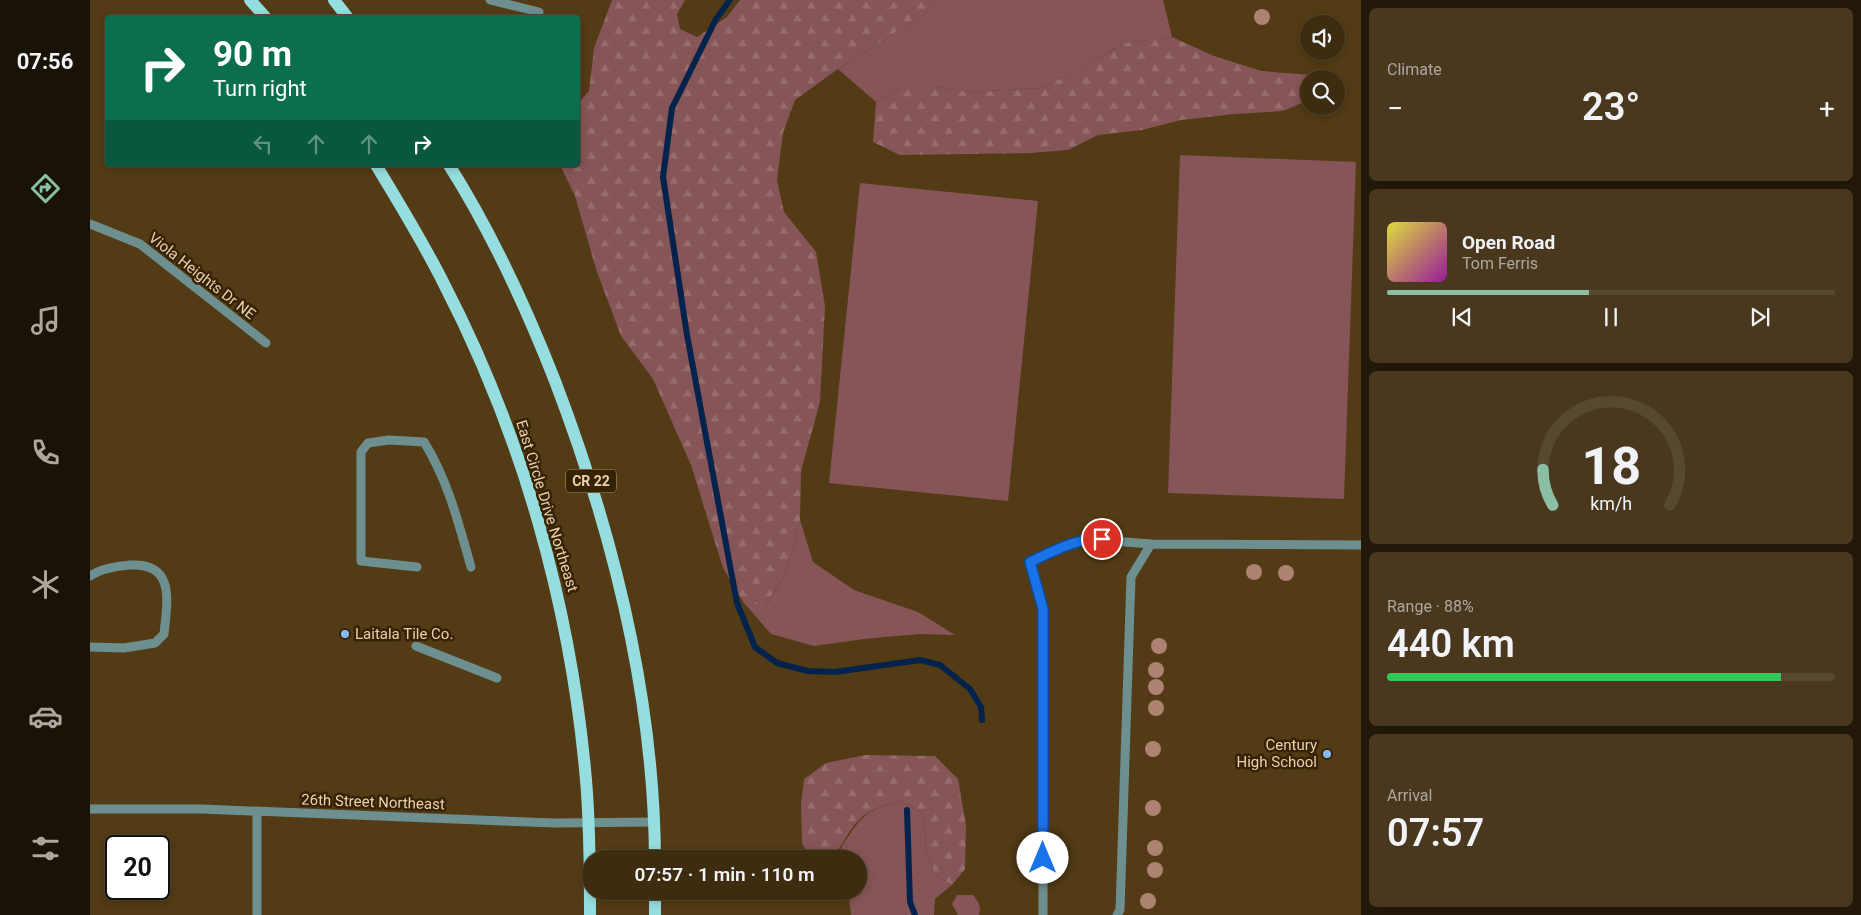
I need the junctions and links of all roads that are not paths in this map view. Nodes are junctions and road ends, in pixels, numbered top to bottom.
1 (250, 0) edge
2 (334, 0) edge
3 (490, 0) edge
4 (539, 12) dead end
5 (263, 15) edge
6 (346, 15) edge
7 (377, 167) edge
8 (450, 167) edge
9 (90, 224) edge
10 (266, 343) dead end
11 (1151, 544) junction
12 (1361, 545) edge
13 (417, 567) dead end
14 (472, 567) dead end
15 (90, 576) edge
16 (416, 646) dead end
17 (90, 647) edge
18 (497, 678) dead end
19 (90, 809) edge
20 (257, 811) junction
21 (655, 822) junction
22 (590, 824) junction
23 (655, 850) edge
24 (655, 900) edge
25 (257, 915) edge
26 (590, 915) edge
27 (655, 915) edge
28 (1043, 915) edge
29 (1118, 915) edge

1 - 5 main road
2 - 6 main road
3 - 4 street
7 - 22 main road, East Circle Drive Northeast
8 - 21 main road, CR 22
9 - 10 street, Viola Heights Dr NE
11 - 12 street
11 - 28 street
11 - 29 street
13 - 14 street
15 - 17 street
16 - 18 street
19 - 20 street, 26th Street Northeast
20 - 22 street, 26th Street Northeast
20 - 25 street
21 - 22 street, 26th Street Northeast
21 - 23 main road, CR 22
22 - 26 main road, East Circle Drive Northeast
24 - 27 main road

